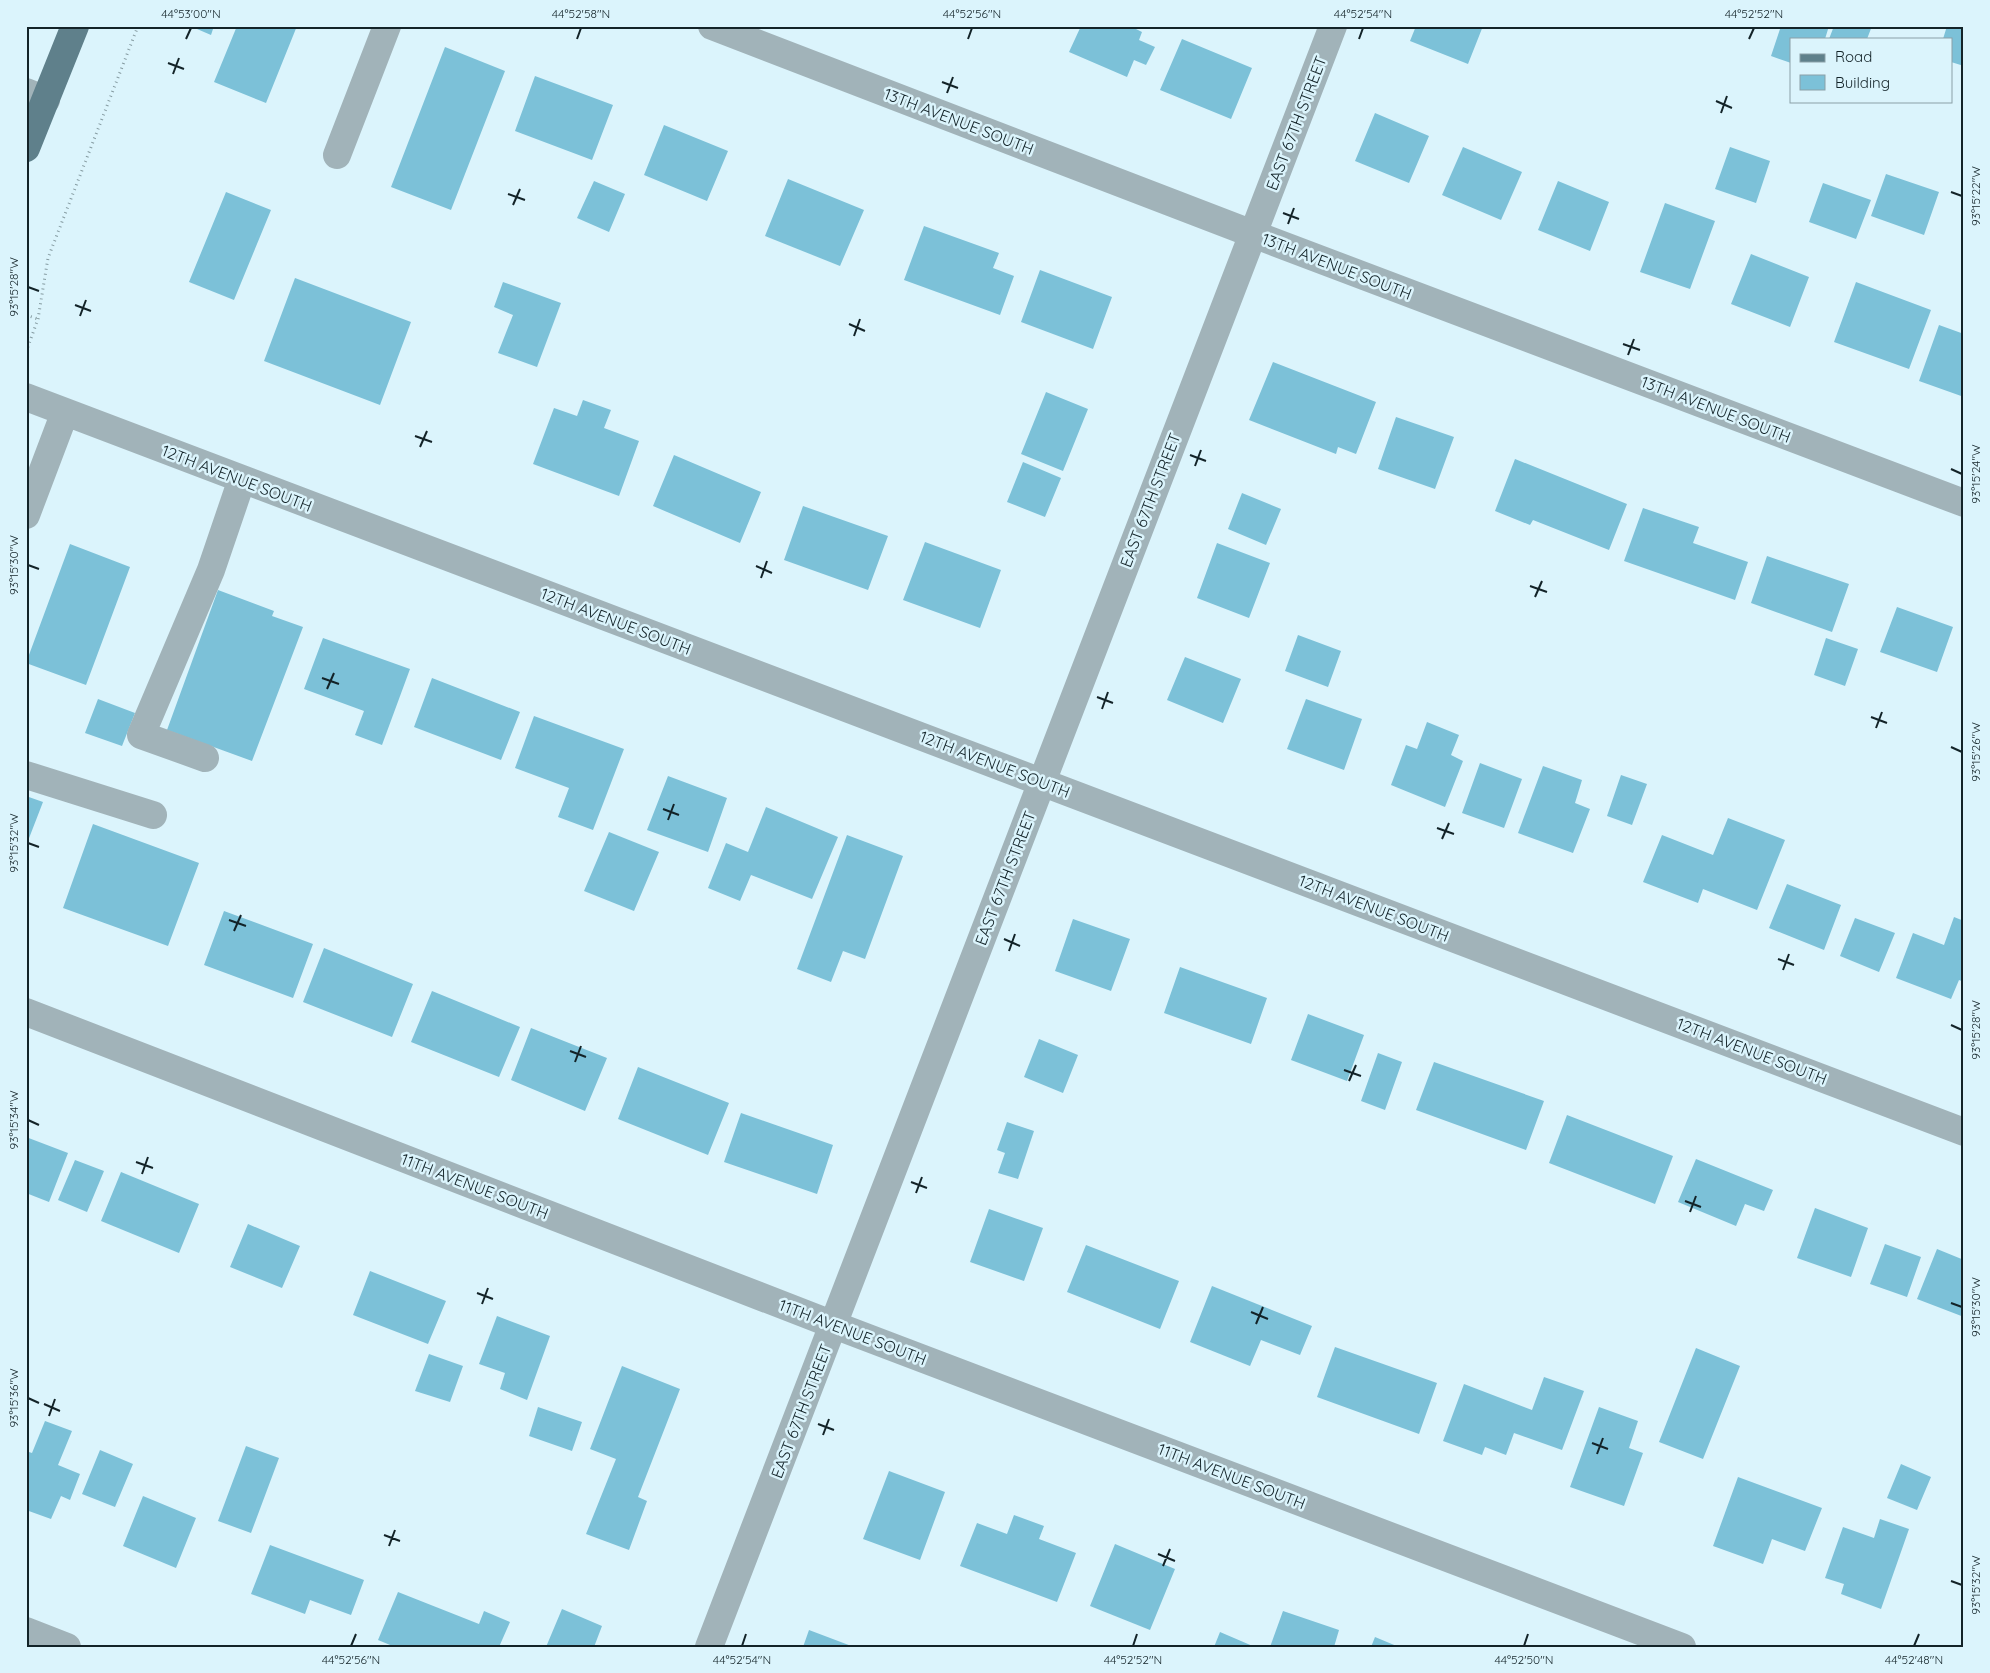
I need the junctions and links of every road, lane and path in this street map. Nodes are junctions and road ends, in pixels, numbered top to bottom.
1 (75, 26) edge
2 (138, 26) edge
3 (387, 26) edge
4 (712, 26) edge
5 (1333, 26) edge
6 (36, 96) edge
7 (26, 148) edge
8 (337, 155) dead end
9 (1253, 234) junction
10 (26, 315) edge
11 (38, 320) junction
12 (26, 352) edge
13 (26, 397) edge
14 (65, 412) junction
15 (242, 480) junction
16 (1964, 503) edge
17 (26, 515) edge
18 (205, 758) dead end
19 (26, 775) edge
20 (1042, 781) junction
21 (153, 815) dead end
22 (26, 1012) edge
23 (1964, 1132) edge
24 (834, 1325) junction
25 (26, 1631) edge
26 (67, 1647) edge
27 (710, 1647) edge
28 (1682, 1647) edge

1 - 6 main road
2 - 11 path
3 - 8 street
4 - 9 street, 13TH AVENUE SOUTH
5 - 9 street, EAST 67TH STREET
6 - 7 main road
9 - 16 street, 13TH AVENUE SOUTH
9 - 20 street, EAST 67TH STREET
10 - 11 path
11 - 12 path
13 - 14 street, 12TH AVENUE SOUTH
14 - 15 street, 12TH AVENUE SOUTH
14 - 17 street
15 - 18 street
15 - 20 street, 12TH AVENUE SOUTH
19 - 21 street
20 - 23 street, 12TH AVENUE SOUTH
20 - 24 street, EAST 67TH STREET
22 - 24 street, 11TH AVENUE SOUTH
24 - 27 street, EAST 67TH STREET
24 - 28 street, 11TH AVENUE SOUTH
25 - 26 street

